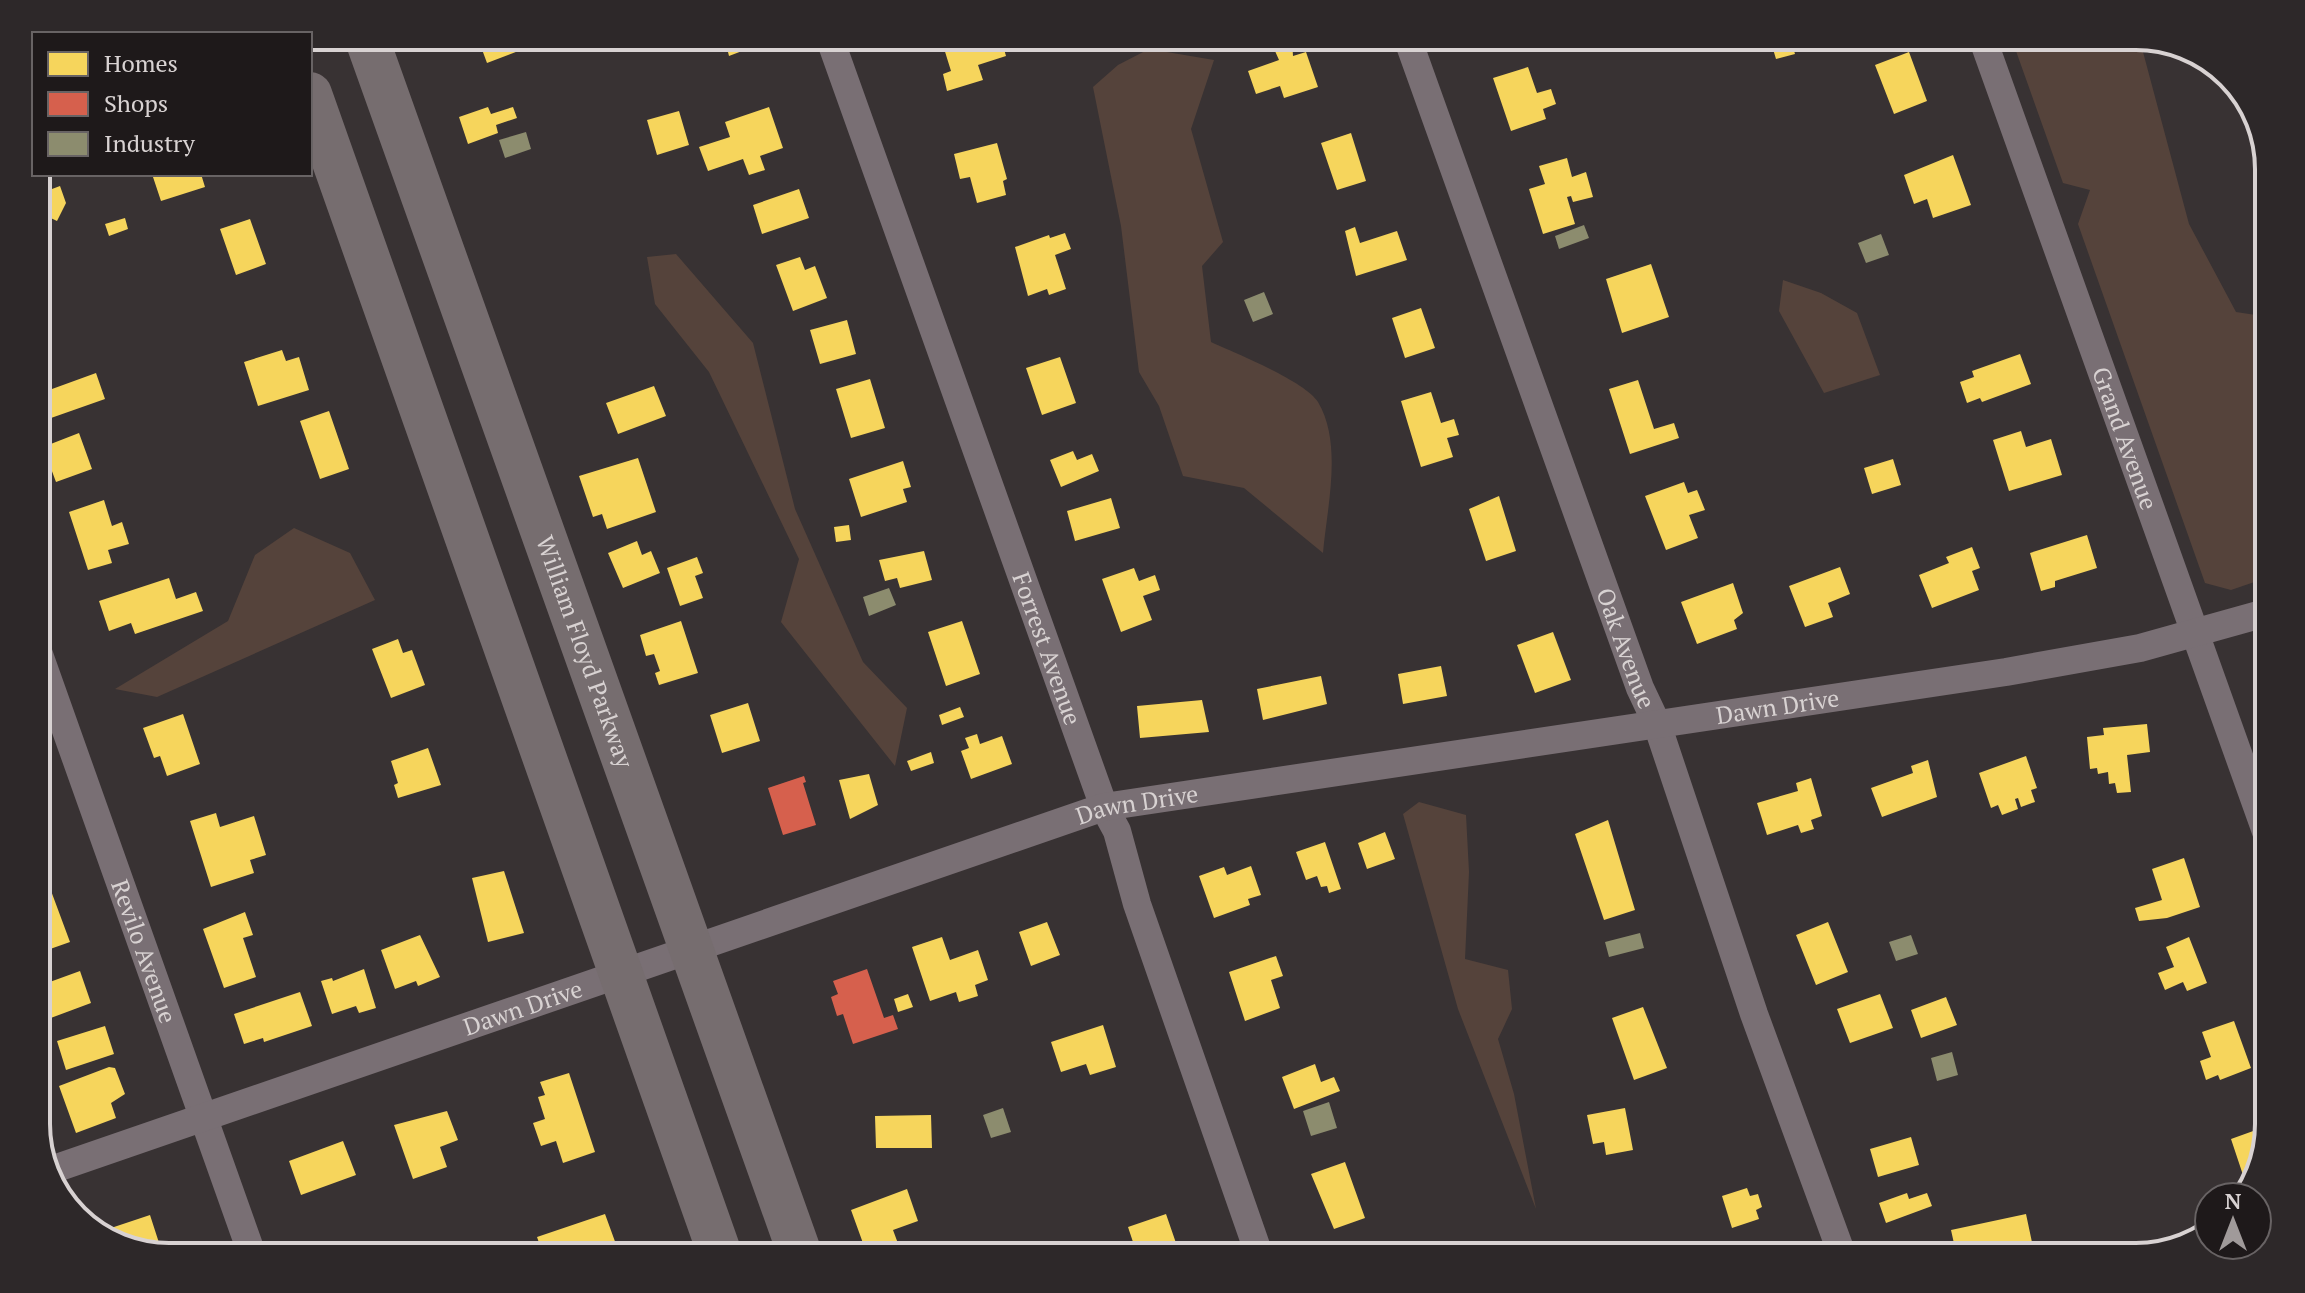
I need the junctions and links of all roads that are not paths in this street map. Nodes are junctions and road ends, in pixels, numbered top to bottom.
1 (371, 50) edge
2 (834, 50) edge
3 (1412, 50) edge
4 (1987, 50) edge
5 (312, 100) edge
6 (2255, 616) edge
7 (2196, 633) junction
8 (50, 686) edge
9 (1657, 724) junction
10 (2255, 800) edge
11 (1104, 807) junction
12 (692, 950) junction
13 (621, 976) junction
14 (202, 1116) junction
15 (58, 1167) edge
16 (248, 1243) edge
17 (716, 1243) edge
18 (796, 1243) edge
19 (1255, 1243) edge
20 (1838, 1243) edge

1 - 12 highway, William Floyd Parkway
2 - 11 street, Forrest Avenue
3 - 9 street, Oak Avenue
4 - 7 street, Grand Avenue
5 - 13 highway
6 - 7 street, Dawn Drive
7 - 9 street, Dawn Drive
7 - 10 street, Grand Avenue
8 - 14 street, Revilo Avenue
9 - 11 street, Dawn Drive
9 - 20 street, Oak Avenue
11 - 12 street, Dawn Drive
11 - 19 street, Forrest Avenue
12 - 13 street, Dawn Drive
12 - 18 highway, William Floyd Parkway
13 - 14 street, Dawn Drive
13 - 17 highway
14 - 15 street, Dawn Drive
14 - 16 street, Revilo Avenue

